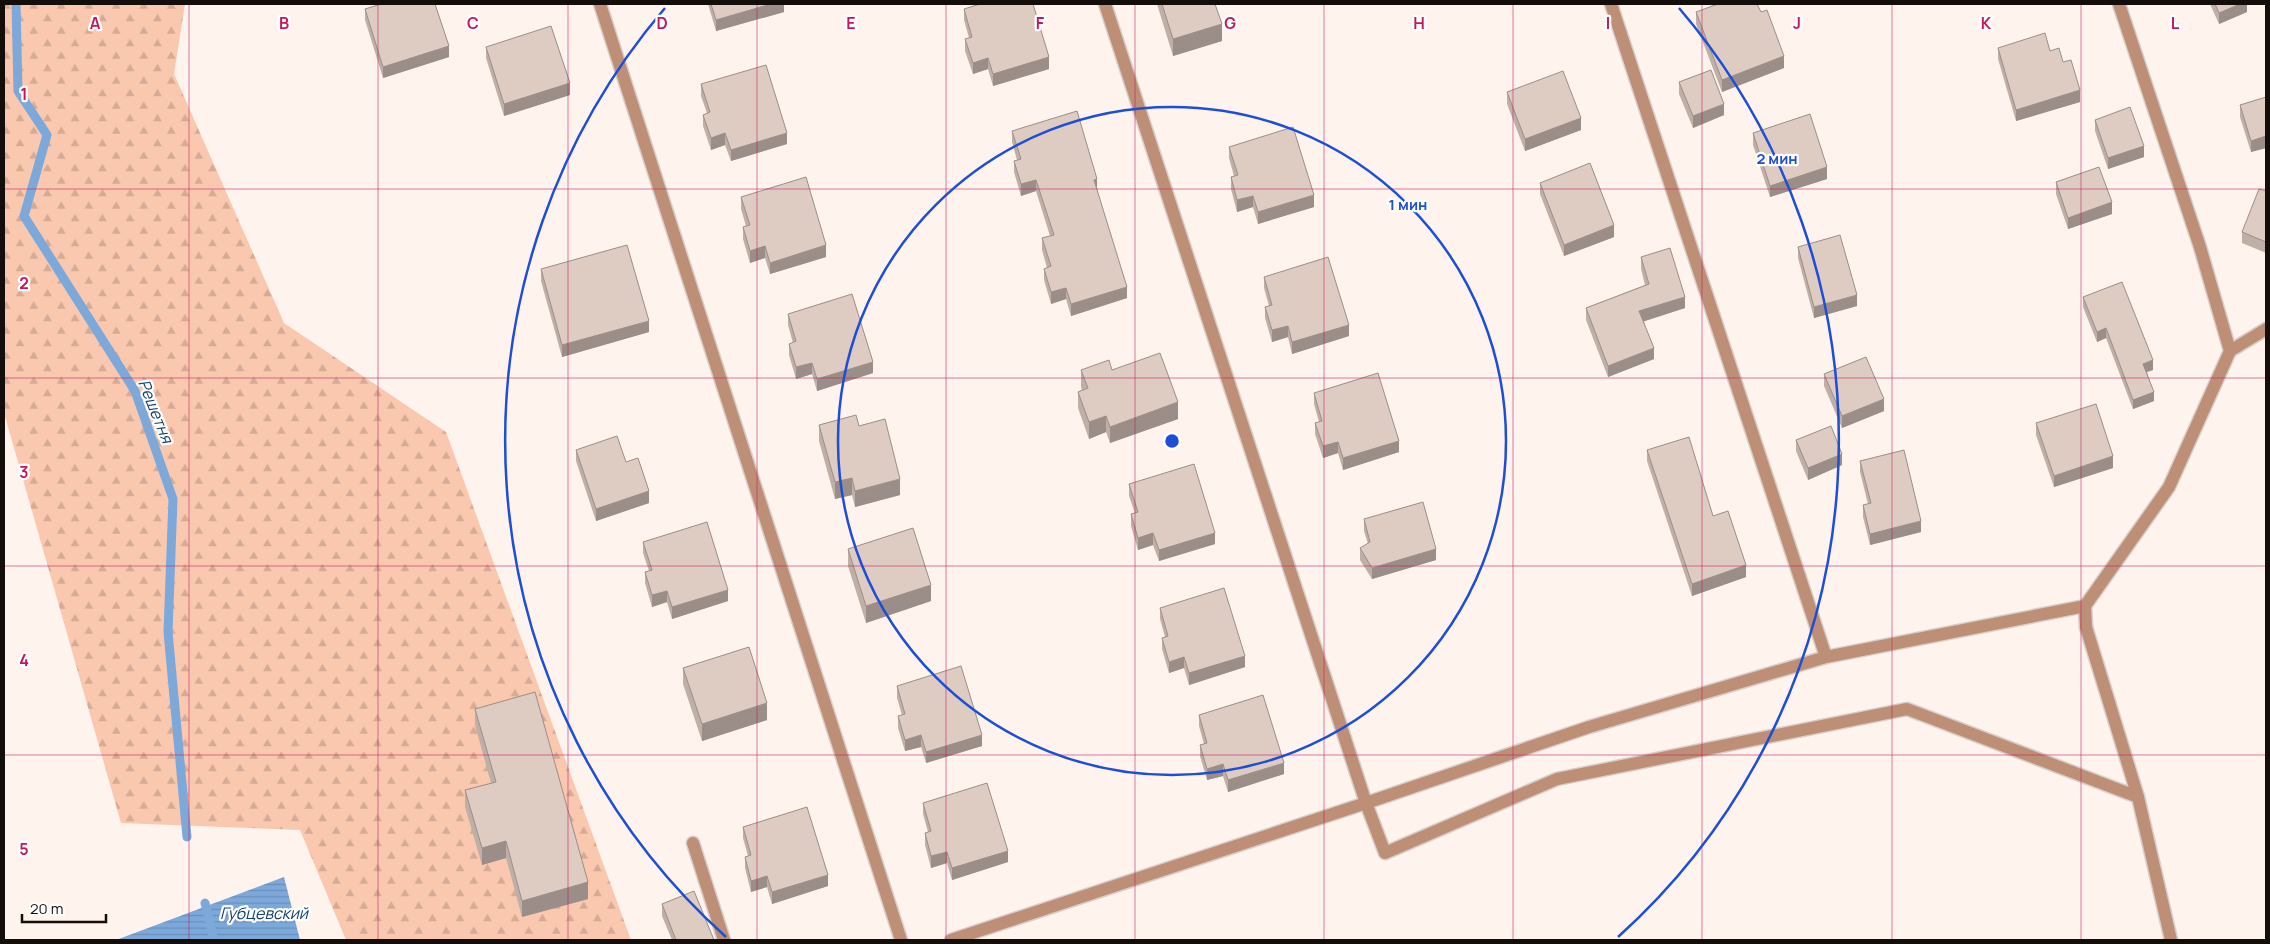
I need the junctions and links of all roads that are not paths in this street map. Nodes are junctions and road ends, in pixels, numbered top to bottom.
1 (600, 4) edge
2 (1105, 4) edge
3 (1611, 4) edge
4 (2119, 4) edge
5 (2266, 329) edge
6 (2230, 351) junction
7 (2085, 606) junction
8 (1826, 657) junction
9 (2138, 797) junction
10 (1366, 803) junction
11 (693, 843) dead end
12 (724, 940) edge
13 (901, 940) edge
14 (951, 940) edge
15 (2171, 940) edge

1 - 13 street
2 - 10 street
3 - 8 street
4 - 6 street
5 - 6 street
6 - 7 street
7 - 8 street
7 - 9 street
8 - 10 street
9 - 10 street
9 - 15 street
10 - 14 street
11 - 12 street

